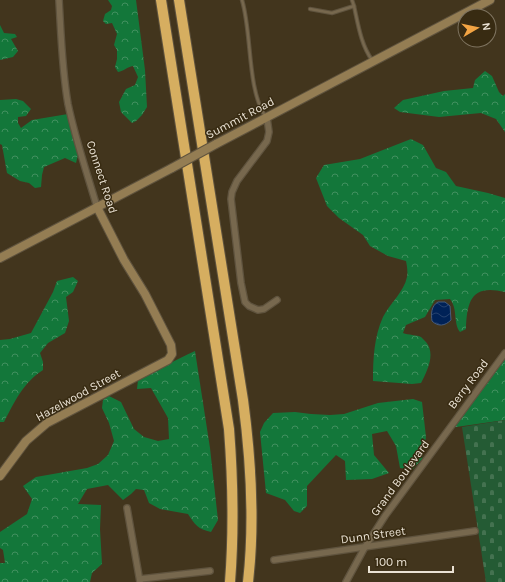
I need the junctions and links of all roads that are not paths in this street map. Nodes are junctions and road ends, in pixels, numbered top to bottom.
1 (60, 0) edge
2 (161, 0) edge
3 (179, 0) edge
4 (242, 0) edge
5 (352, 0) edge
6 (490, 0) edge
7 (354, 6) junction
8 (310, 9) dead end
9 (374, 62) junction
10 (267, 118) junction
11 (97, 206) junction
12 (0, 258) edge
13 (277, 300) dead end
14 (171, 345) joint
15 (505, 353) edge
16 (449, 428) joint
17 (0, 476) edge
18 (127, 508) dead end
19 (475, 531) dead end
20 (365, 547) junction
21 (274, 560) dead end
22 (210, 571) dead end
23 (140, 581) edge
24 (230, 582) edge
25 (250, 582) edge
26 (346, 582) edge

1 - 11 street, Connect Road
2 - 24 highway
3 - 25 highway
4 - 10 lane
5 - 7 lane
6 - 9 street, Summit Road
7 - 8 lane
7 - 9 lane
9 - 10 street, Summit Road
10 - 11 street, Summit Road, bridge
10 - 13 street
11 - 12 street, Summit Road
11 - 14 street, Connect Road
14 - 17 street, Hazelwood Street
15 - 16 street, Berry Road
16 - 20 street, Grand Boulevard
18 - 23 street
19 - 20 street, Dunn Street
20 - 21 street, Dunn Street
20 - 26 street, Grand Boulevard
22 - 23 street

